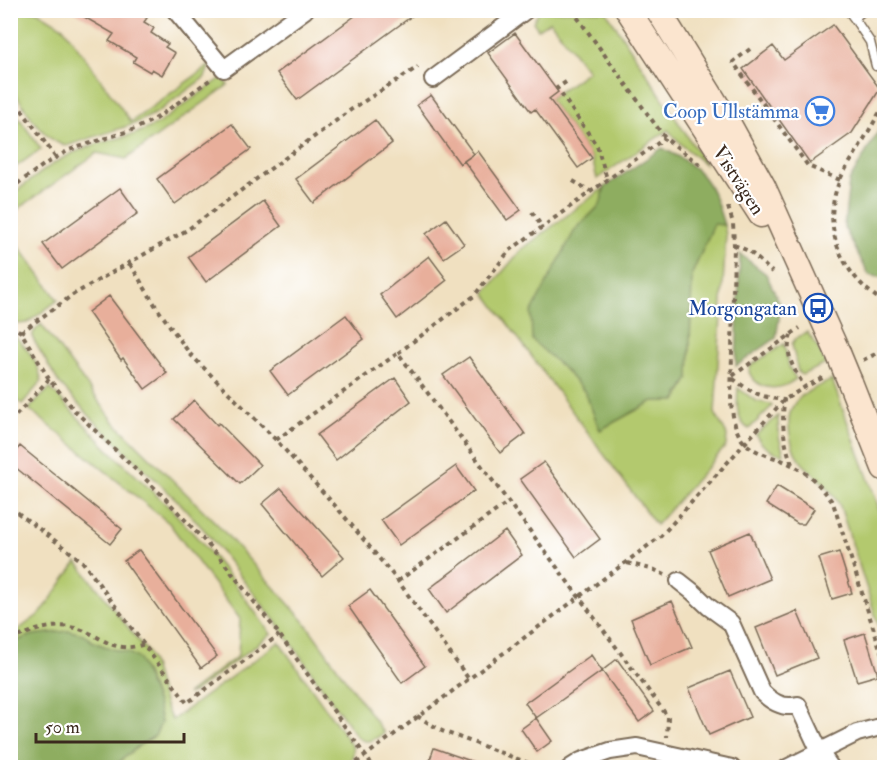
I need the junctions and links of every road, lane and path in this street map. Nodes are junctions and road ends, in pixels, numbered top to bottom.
1 (174, 10) edge
2 (305, 10) edge
3 (526, 10) edge
4 (572, 10) edge
5 (628, 10) edge
6 (657, 10) edge
7 (864, 10) edge
8 (851, 14) edge
9 (750, 49) dead end
10 (422, 65) dead end
11 (876, 66) dead end
12 (224, 69) junction
13 (432, 79) dead end
14 (566, 82) dead end
15 (11, 94) edge
16 (885, 105) edge
17 (665, 138) junction
18 (56, 158) junction
19 (708, 174) dead end
20 (606, 179) junction
21 (840, 180) junction
22 (573, 181) dead end
23 (10, 189) edge
24 (590, 190) junction
25 (726, 202) dead end
26 (532, 212) dead end
27 (542, 227) junction
28 (734, 245) junction
29 (130, 264) junction
30 (771, 272) dead end
31 (809, 290) junction
32 (885, 302) edge
33 (10, 325) edge
34 (800, 328) dead end
35 (21, 332) junction
36 (792, 334) junction
37 (885, 350) edge
38 (398, 353) junction
39 (845, 367) junction
40 (731, 376) junction
41 (49, 379) junction
42 (805, 387) junction
43 (784, 400) junction
44 (10, 422) edge
45 (276, 440) junction
46 (744, 443) junction
47 (793, 465) junction
48 (885, 468) edge
49 (507, 503) junction
50 (10, 507) edge
51 (626, 563) junction
52 (398, 581) junction
53 (679, 581) joint
54 (578, 597) junction
55 (279, 634) junction
56 (10, 640) edge
57 (145, 644) junction
58 (885, 661) edge
59 (468, 678) junction
60 (417, 716) junction
61 (885, 726) edge
62 (820, 752) junction
63 (666, 753) junction
64 (364, 756) junction
65 (885, 767) edge
66 (349, 768) edge
67 (374, 768) edge
68 (542, 768) edge
69 (570, 768) edge
70 (732, 768) edge
71 (786, 768) edge
72 (831, 768) edge
73 (858, 768) edge

1 - 12 street
2 - 12 street
3 - 13 street
4 - 17 path
5 - 31 main road, Vistvägen
6 - 31 main road, Vistvägen
7 - 8 lane
8 - 11 lane
9 - 21 path
10 - 29 path
12 - 18 path
14 - 20 path
15 - 18 path
16 - 21 path
17 - 19 path
17 - 20 path
18 - 23 path
20 - 24 path
21 - 32 path
22 - 24 path
24 - 27 path
25 - 28 path
26 - 27 path
27 - 38 path
28 - 30 path
28 - 40 path
29 - 35 path
29 - 45 path
31 - 39 main road, Vistvägen
33 - 35 path
34 - 36 path
35 - 41 path
36 - 40 path
36 - 42 path
37 - 39 path
38 - 45 path
38 - 49 path
39 - 42 path
39 - 48 main road, Vistvägen
40 - 43 path
40 - 46 path
41 - 44 path
41 - 55 path
42 - 43 path
43 - 46 path
43 - 47 path
45 - 52 path
46 - 47 path
46 - 51 path
47 - 58 path
49 - 52 path
49 - 54 path
50 - 57 path
51 - 53 path
51 - 54 path
52 - 59 path
53 - 62 street
54 - 59 path
54 - 63 path
55 - 57 path
55 - 64 path
56 - 57 path
59 - 60 path
60 - 64 path
60 - 68 path
61 - 62 street
62 - 71 street
62 - 72 street
63 - 69 street
63 - 70 street
64 - 66 path
64 - 67 path
65 - 73 path

